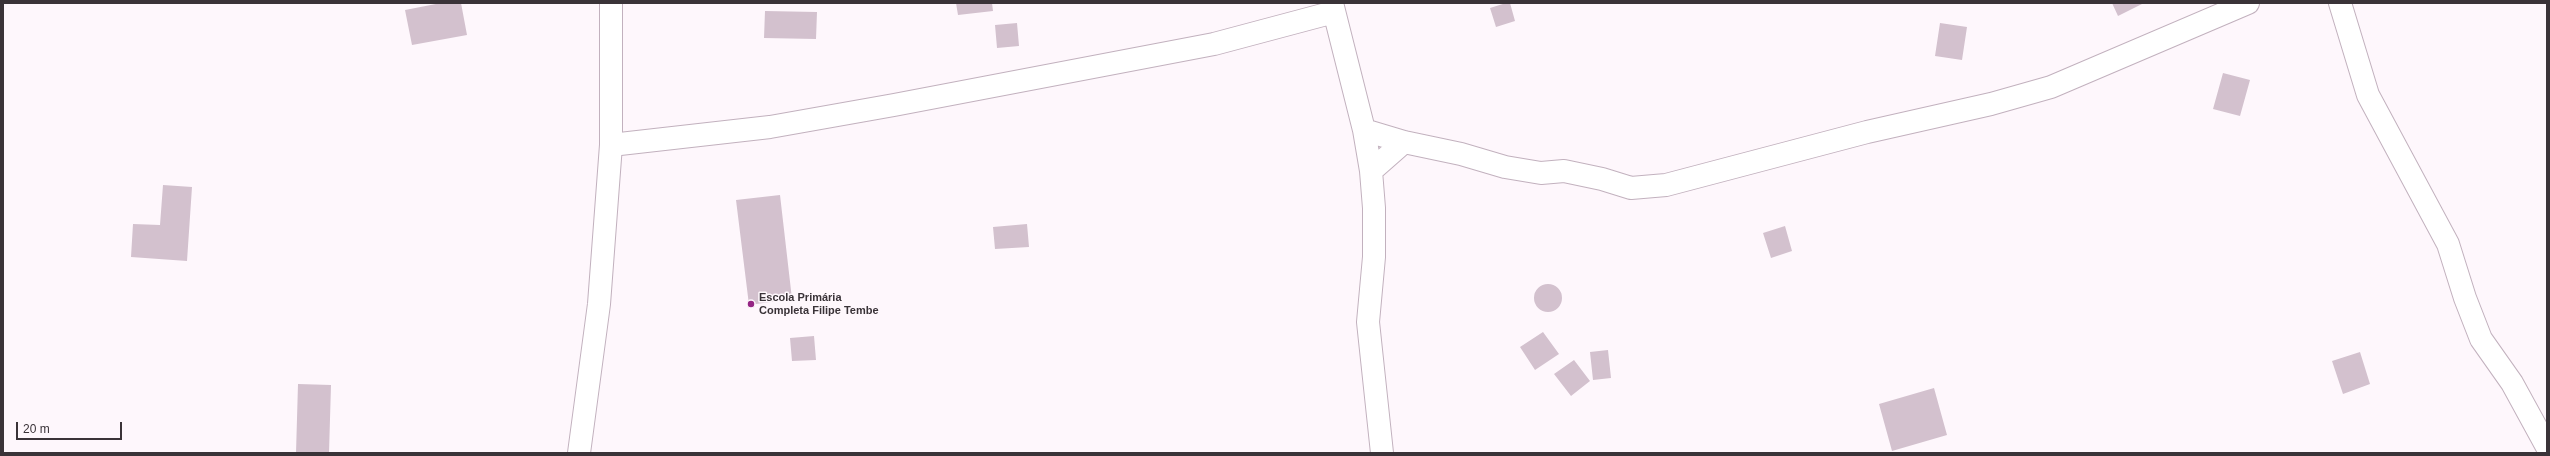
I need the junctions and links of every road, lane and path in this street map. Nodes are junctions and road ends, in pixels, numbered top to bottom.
1 (611, 3) edge
2 (2248, 3) edge
3 (2340, 3) edge
4 (1333, 8) edge
5 (1364, 130) junction
6 (1404, 142) junction
7 (610, 145) junction
8 (1370, 171) junction
9 (2547, 447) edge
10 (579, 453) edge
11 (1382, 453) edge

1 - 7 street
2 - 6 street
3 - 9 street
4 - 5 street
4 - 7 street
5 - 6 street
5 - 8 street
6 - 8 street
7 - 10 street
8 - 11 street

